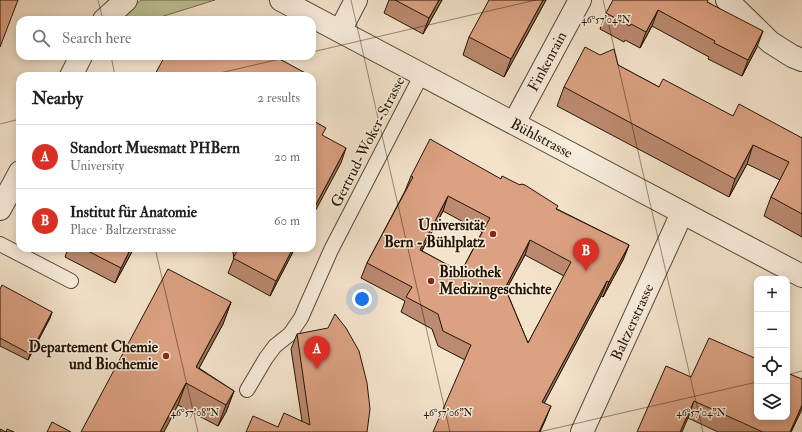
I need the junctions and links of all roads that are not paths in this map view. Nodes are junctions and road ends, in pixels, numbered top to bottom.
1 (99, 0) edge
2 (126, 0) edge
3 (282, 0) edge
4 (356, 0) edge
5 (580, 0) edge
6 (727, 0) edge
7 (97, 16) edge
8 (108, 16) edge
9 (312, 16) edge
10 (316, 18) edge
11 (340, 31) junction
12 (80, 60) edge
13 (802, 60) edge
14 (73, 72) edge
15 (422, 74) junction
16 (514, 123) junction
17 (12, 175) edge
18 (0, 209) edge
19 (682, 212) junction
20 (0, 244) edge
21 (802, 276) edge
22 (71, 281) dead end
23 (247, 390) dead end
24 (582, 432) edge

1 - 7 street
2 - 8 street
3 - 9 street, Bühlstrasse
4 - 11 street
5 - 16 street, Finkenrain
6 - 13 street
10 - 11 street, Bühlstrasse
11 - 15 street, Bühlstrasse
12 - 14 street
15 - 16 street, Bühlstrasse
15 - 23 lane, Gertrud-Woker-Strasse
16 - 19 street, Bühlstrasse
17 - 18 street
19 - 21 street, Bühlstrasse
19 - 24 street, Baltzerstrasse
20 - 22 lane

